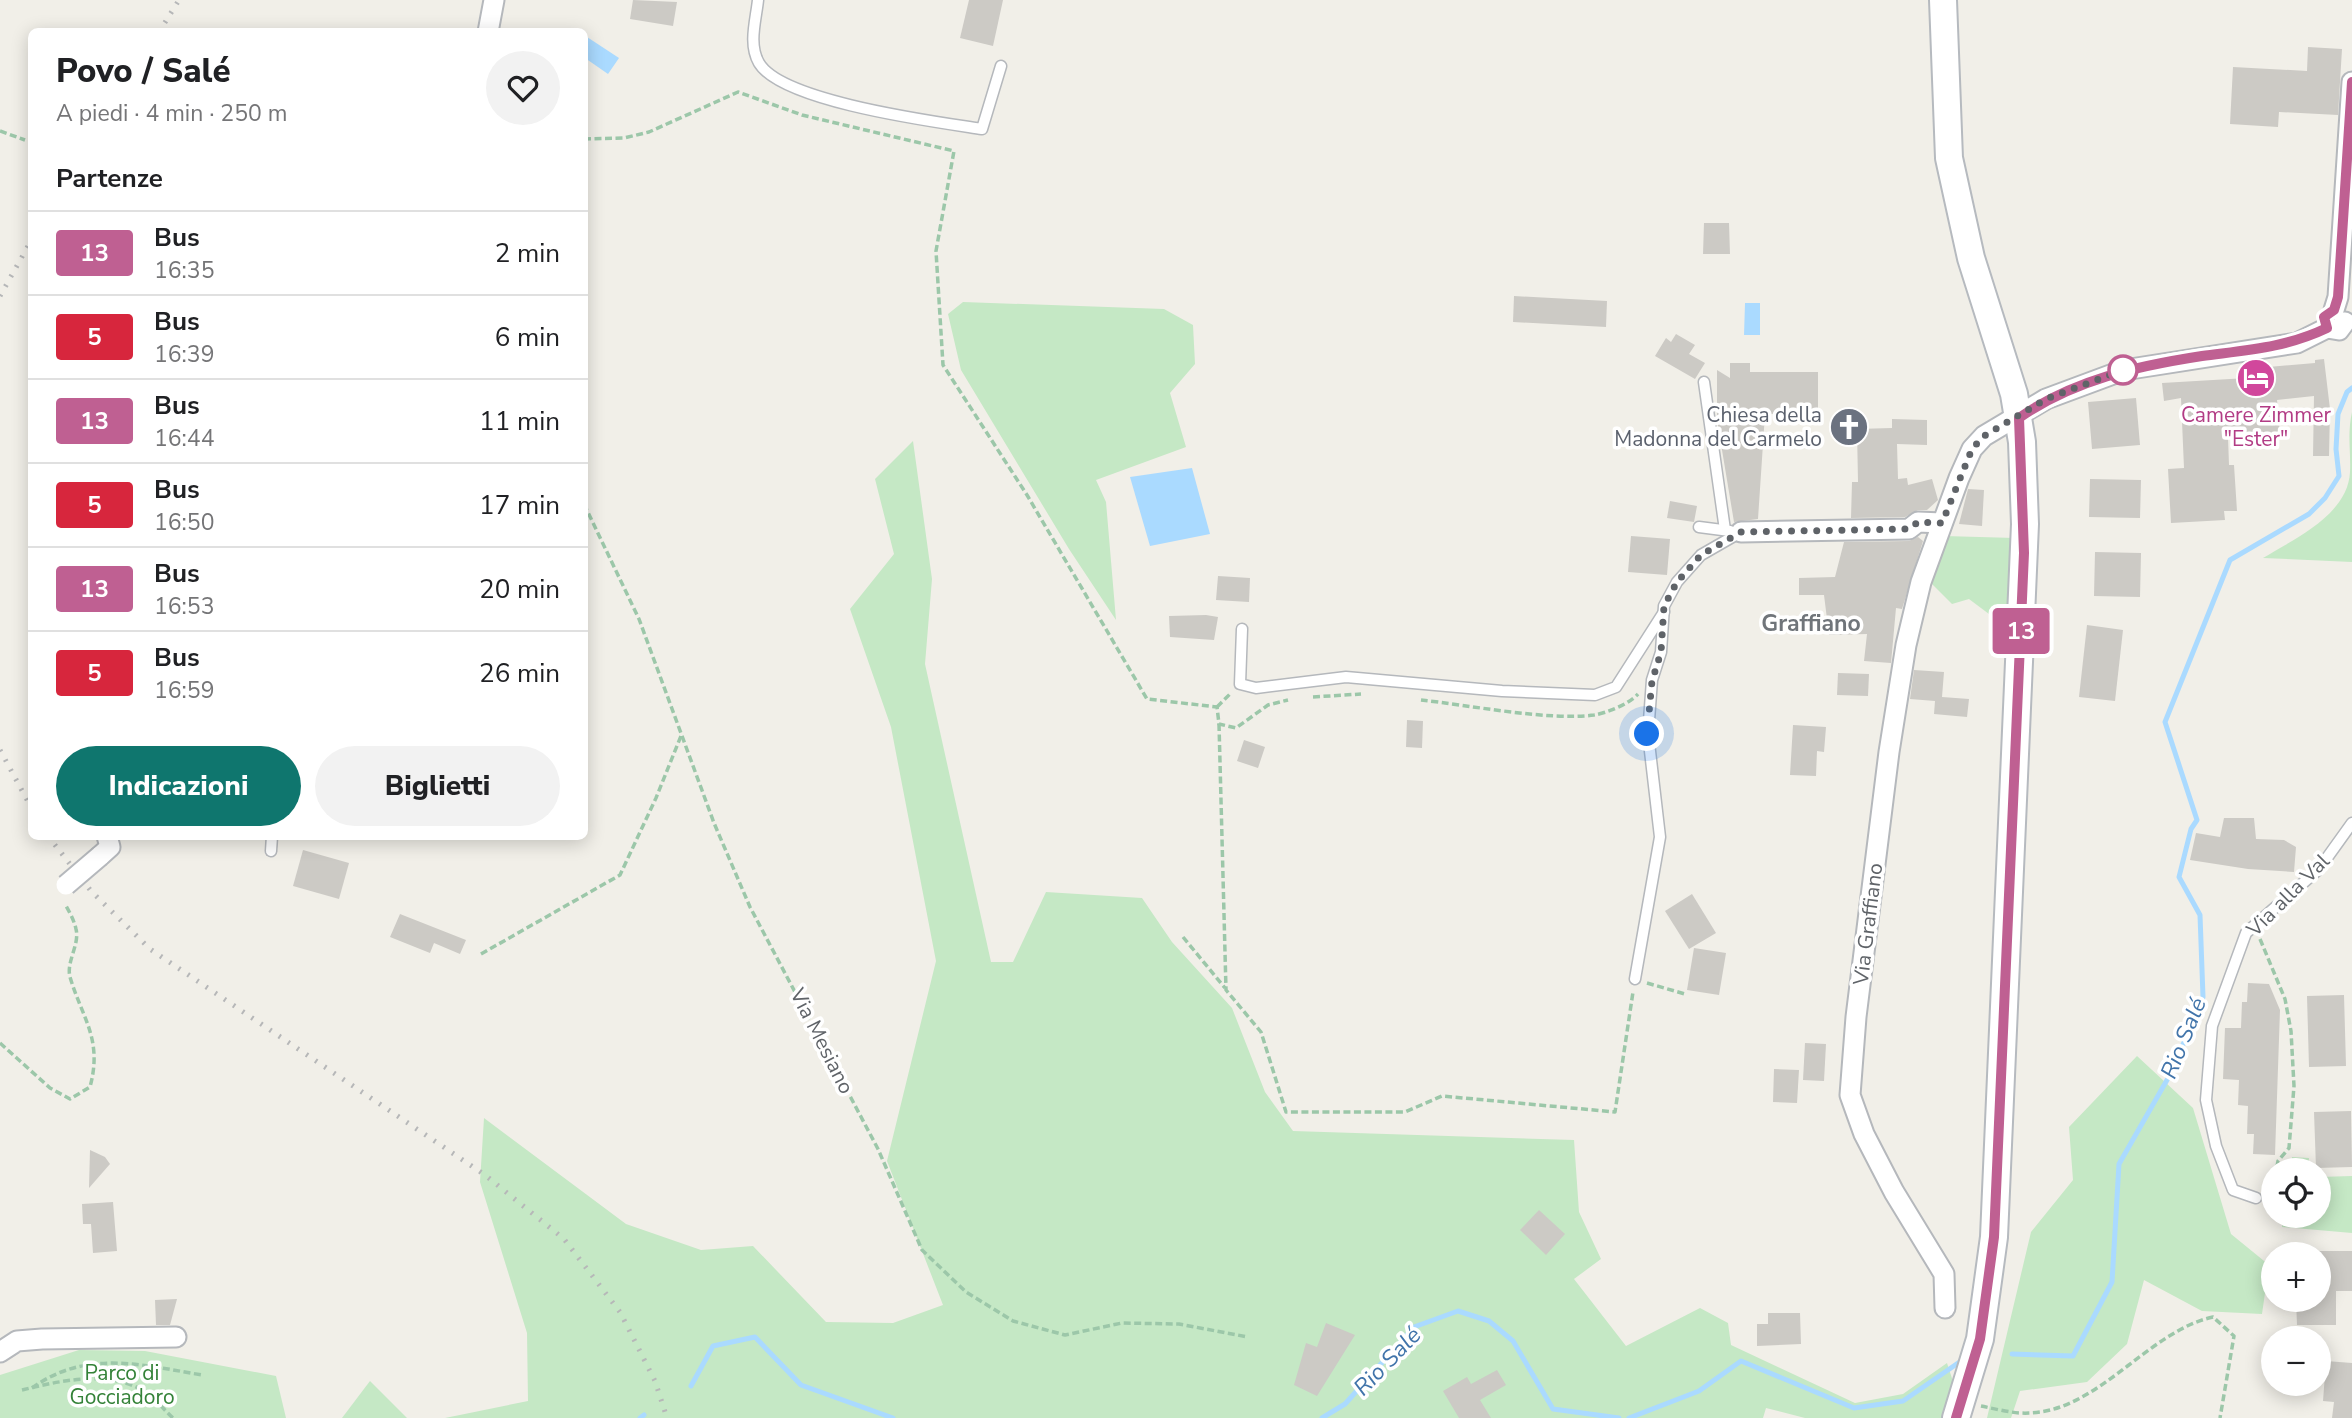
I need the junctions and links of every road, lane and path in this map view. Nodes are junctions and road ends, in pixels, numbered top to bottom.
1 (494, 0) edge
2 (758, 0) edge
3 (1943, 0) edge
4 (489, 28) edge
5 (1001, 66) dead end
6 (2352, 82) edge
7 (0, 131) edge
8 (588, 139) edge
9 (25, 140) dead end
10 (2340, 321) edge
11 (1704, 382) dead end
12 (2019, 418) junction
13 (588, 512) edge
14 (1942, 523) junction
15 (1699, 527) dead end
16 (1733, 531) junction
17 (1664, 612) junction
18 (1242, 629) dead end
19 (1652, 681) junction
20 (1240, 684) junction
21 (1365, 694) dead end
22 (1311, 697) dead end
23 (1291, 699) dead end
24 (1417, 699) dead end
25 (1217, 707) junction
26 (1219, 724) junction
27 (681, 734) junction
28 (2352, 823) edge
29 (272, 840) edge
30 (105, 847) edge
31 (271, 851) dead end
32 (66, 885) joint
33 (2246, 933) junction
34 (1183, 937) dead end
35 (481, 954) dead end
36 (1635, 979) junction
37 (1226, 990) junction
38 (1685, 994) dead end
39 (0, 1042) edge
40 (2281, 1158) edge
41 (2256, 1198) dead end
42 (1945, 1308) dead end
43 (176, 1338) dead end
44 (1248, 1338) dead end
45 (0, 1352) edge
46 (202, 1376) dead end
47 (32, 1388) junction
48 (22, 1390) dead end
49 (1959, 1411) edge
50 (173, 1418) edge
51 (2220, 1418) edge

1 - 4 street
2 - 5 lane
3 - 12 main road
6 - 10 street
7 - 9 path
8 - 25 path
10 - 12 street, Via Graffiano
11 - 16 lane
12 - 14 street, Via Graffiano
12 - 49 main road
13 - 27 path, Via Mesiano
14 - 16 street
14 - 42 street, Via Graffiano
15 - 16 lane
16 - 17 lane
17 - 19 lane
17 - 20 lane
18 - 20 lane
19 - 24 path
19 - 36 lane
20 - 25 path
21 - 22 path
23 - 26 path
25 - 26 path
26 - 37 path
27 - 35 path
27 - 44 path, Via Mesiano
28 - 33 lane, Via alla Val
29 - 31 lane
30 - 32 street, bridge
32 - 39 path
33 - 40 path
33 - 41 lane, Via alla Val
34 - 37 path
36 - 37 path
36 - 38 path
43 - 45 street
46 - 47 path
47 - 48 path
47 - 50 path
49 - 51 path

